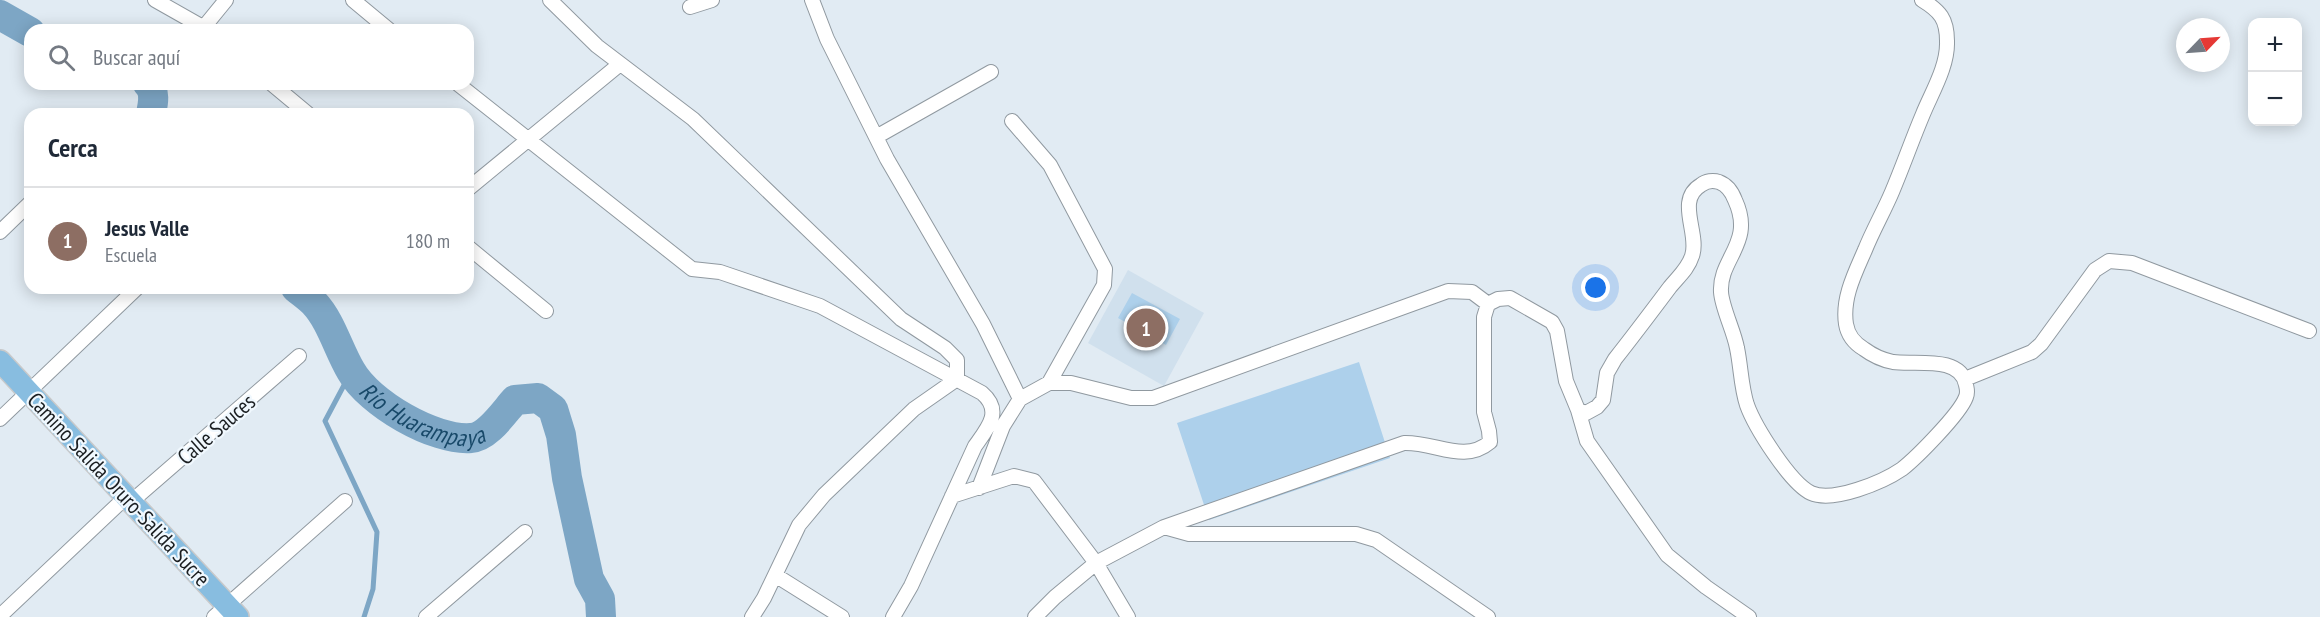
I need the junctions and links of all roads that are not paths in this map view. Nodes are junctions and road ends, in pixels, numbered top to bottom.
1 (155, 0) edge
2 (226, 0) edge
3 (353, 0) edge
4 (550, 0) edge
5 (712, 0) edge
6 (812, 0) edge
7 (1922, 0) edge
8 (690, 7) dead end
9 (199, 24) edge
10 (209, 24) edge
11 (382, 24) edge
12 (620, 63) junction
13 (991, 72) dead end
14 (279, 90) edge
15 (466, 90) edge
16 (301, 108) edge
17 (1012, 121) dead end
18 (876, 137) junction
19 (528, 140) junction
20 (474, 184) edge
21 (24, 209) edge
22 (0, 232) edge
23 (474, 252) edge
24 (130, 294) edge
25 (1488, 304) junction
26 (546, 311) dead end
27 (2309, 331) dead end
28 (299, 356) dead end
29 (0, 361) edge
30 (957, 379) junction
31 (1965, 379) junction
32 (1049, 383) junction
33 (28, 392) junction
34 (1020, 399) junction
35 (1578, 410) junction
36 (0, 419) edge
37 (979, 488) junction
38 (952, 496) junction
39 (130, 499) junction
40 (345, 501) dead end
41 (1164, 526) junction
42 (525, 532) dead end
43 (1096, 563) junction
44 (775, 575) junction
45 (227, 613) edge
46 (0, 616) edge
47 (426, 617) edge
48 (752, 617) edge
49 (842, 617) edge
50 (893, 617) edge
51 (1035, 617) edge
52 (1128, 617) edge
53 (1488, 617) edge
54 (1749, 617) edge

1 - 9 street
2 - 10 street
3 - 11 street
4 - 12 street
5 - 8 street
6 - 18 street
7 - 31 street
12 - 19 street
12 - 30 street
13 - 18 street
14 - 16 street
15 - 19 street
17 - 32 street
18 - 34 street
19 - 20 street
19 - 30 street
21 - 22 street
23 - 26 street
24 - 33 street
25 - 32 street
25 - 35 street
25 - 41 street
27 - 31 street
28 - 39 street, Calle Sauces
29 - 33 main road, Camino Salida Oruro-Salida Sucre
30 - 38 street
30 - 44 street
31 - 35 street
32 - 34 street
33 - 36 street
33 - 39 main road, Camino Salida Oruro-Salida Sucre
34 - 37 street
35 - 54 street
37 - 38 street
37 - 43 street
38 - 50 street
39 - 45 main road, Camino Salida Oruro-Salida Sucre
39 - 46 street, Calle Sauces
40 - 45 street
41 - 43 street
41 - 53 street
42 - 47 street
43 - 51 street
43 - 52 street
44 - 48 street
44 - 49 street

